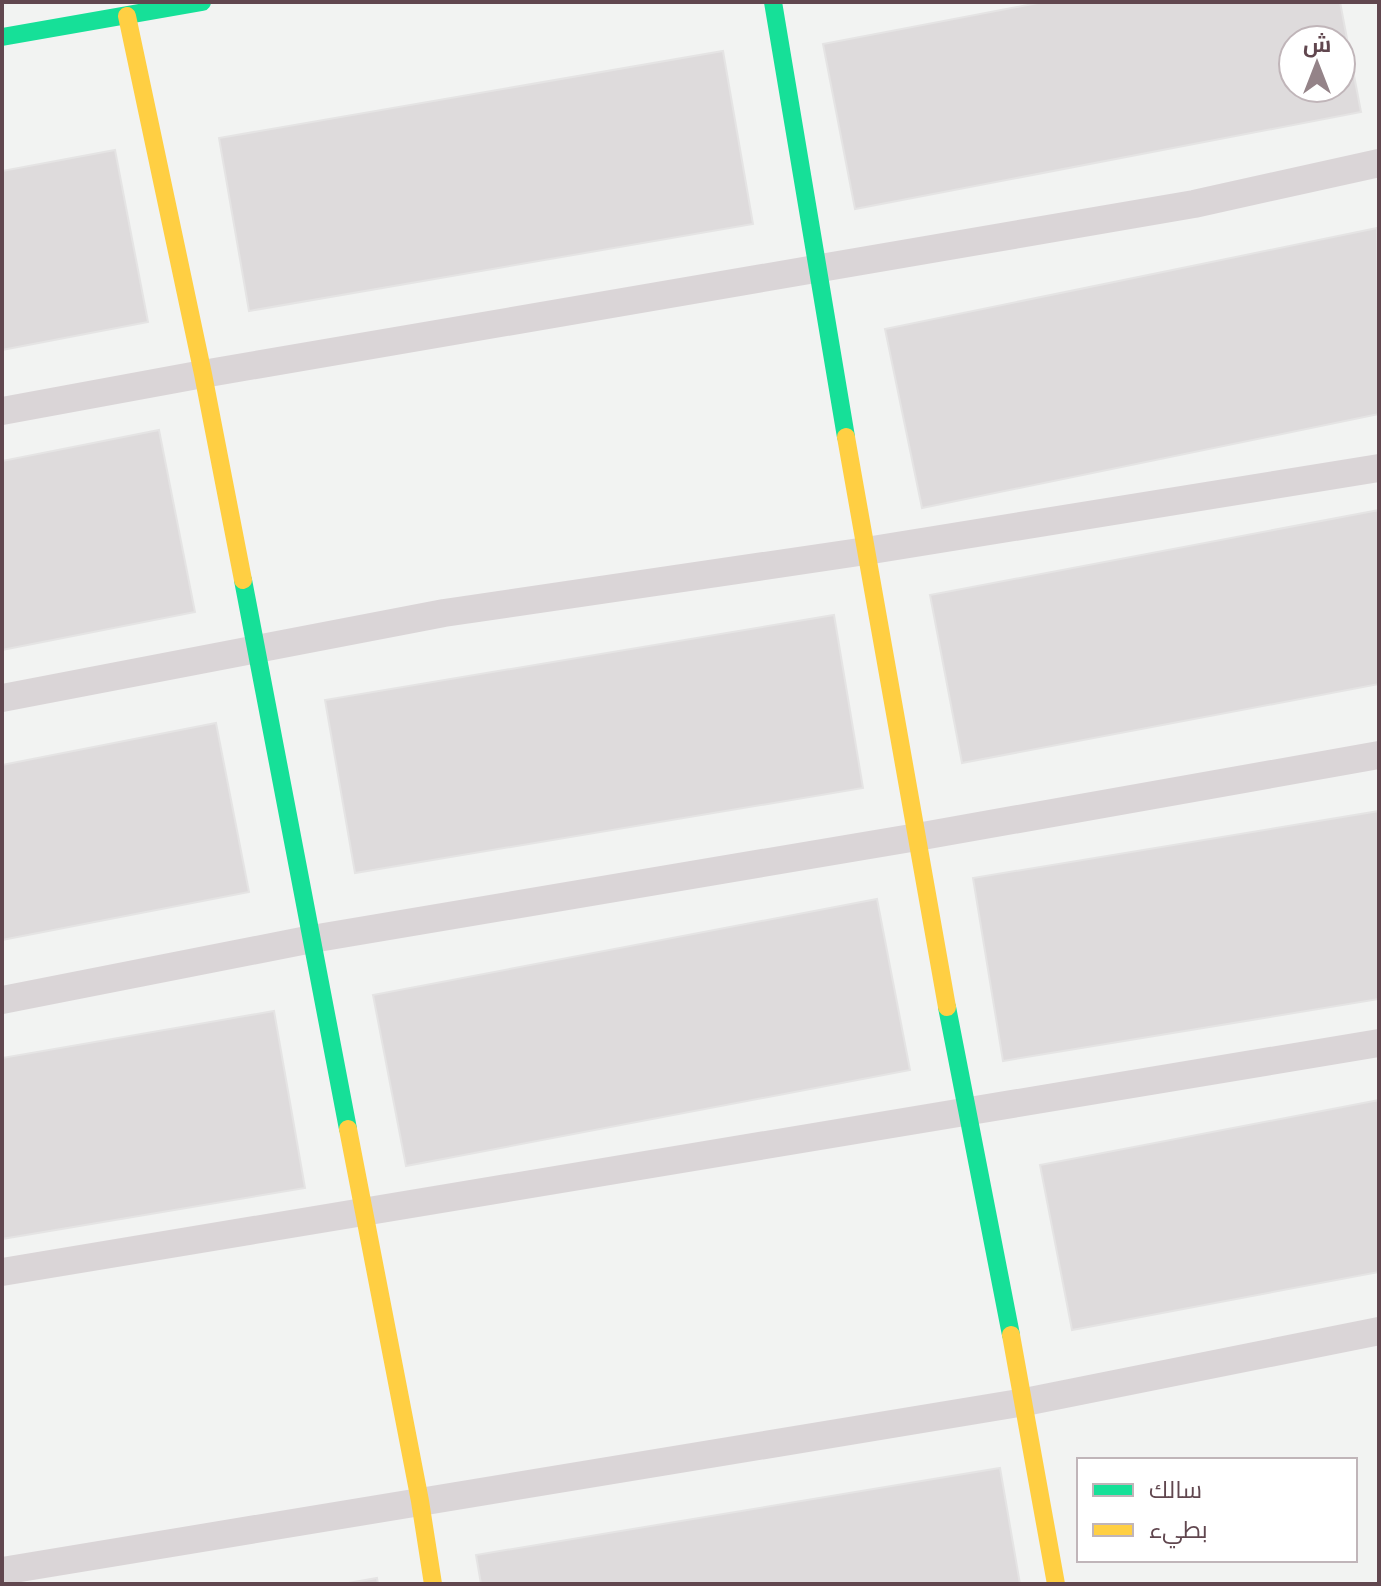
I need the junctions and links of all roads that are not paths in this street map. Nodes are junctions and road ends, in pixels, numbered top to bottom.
1 (202, 2) edge
2 (773, 2) edge
3 (127, 16) junction
4 (2, 37) edge
5 (1379, 163) edge
6 (817, 271) junction
7 (203, 374) junction
8 (2, 411) edge
9 (1379, 468) edge
10 (866, 551) junction
11 (257, 649) junction
12 (2, 698) edge
13 (1379, 755) edge
14 (917, 837) junction
15 (312, 939) junction
16 (2, 1000) edge
17 (1379, 1043) edge
18 (966, 1113) junction
19 (363, 1212) junction
20 (2, 1272) edge
21 (1379, 1331) edge
22 (1025, 1402) junction
23 (420, 1501) junction
24 (2, 1571) edge
25 (433, 1584) edge
26 (1056, 1584) edge

1 - 3 street
2 - 6 street
3 - 4 street
3 - 7 street
5 - 6 street
6 - 7 street
6 - 10 street
7 - 8 street
7 - 11 street
9 - 10 street
10 - 11 street
10 - 14 street
11 - 12 street
11 - 15 street
13 - 14 street
14 - 15 street
14 - 18 street
15 - 16 street
15 - 19 street
17 - 18 street
18 - 19 street
18 - 22 street
19 - 20 street
19 - 23 street
21 - 22 street
22 - 23 street
22 - 26 street
23 - 24 street
23 - 25 street

